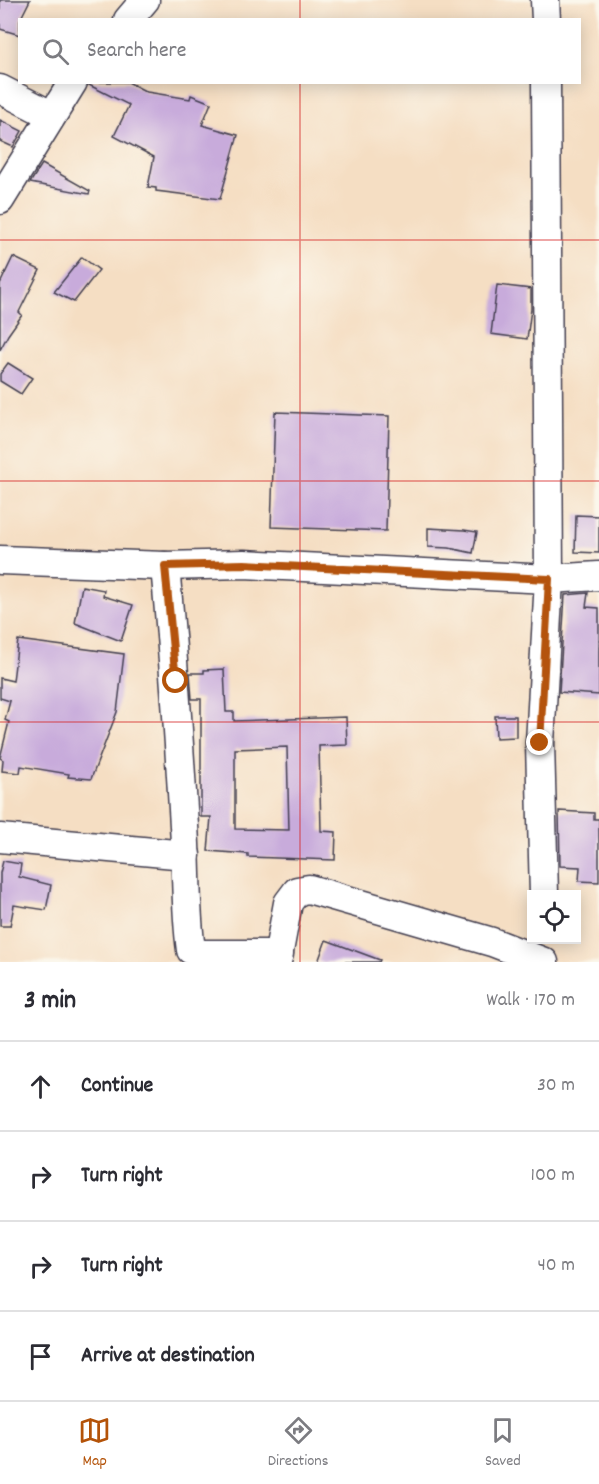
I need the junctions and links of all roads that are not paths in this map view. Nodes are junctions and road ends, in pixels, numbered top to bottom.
1 (145, 0) edge
2 (546, 0) edge
3 (130, 18) edge
4 (546, 18) edge
5 (72, 84) edge
6 (546, 84) edge
7 (0, 89) edge
8 (51, 115) junction
9 (0, 200) edge
10 (0, 560) edge
11 (165, 566) junction
12 (599, 576) edge
13 (549, 579) junction
14 (0, 838) edge
15 (186, 855) junction
16 (544, 890) edge
17 (545, 944) edge
18 (489, 952) edge
19 (278, 958) edge
20 (545, 962) edge

1 - 3 street
2 - 4 street
5 - 8 street
6 - 13 street
7 - 8 street
8 - 9 street
10 - 11 street
11 - 13 street
11 - 15 street
12 - 13 street
13 - 16 street
14 - 15 street
15 - 19 street
17 - 20 street
18 - 19 street
18 - 20 street

